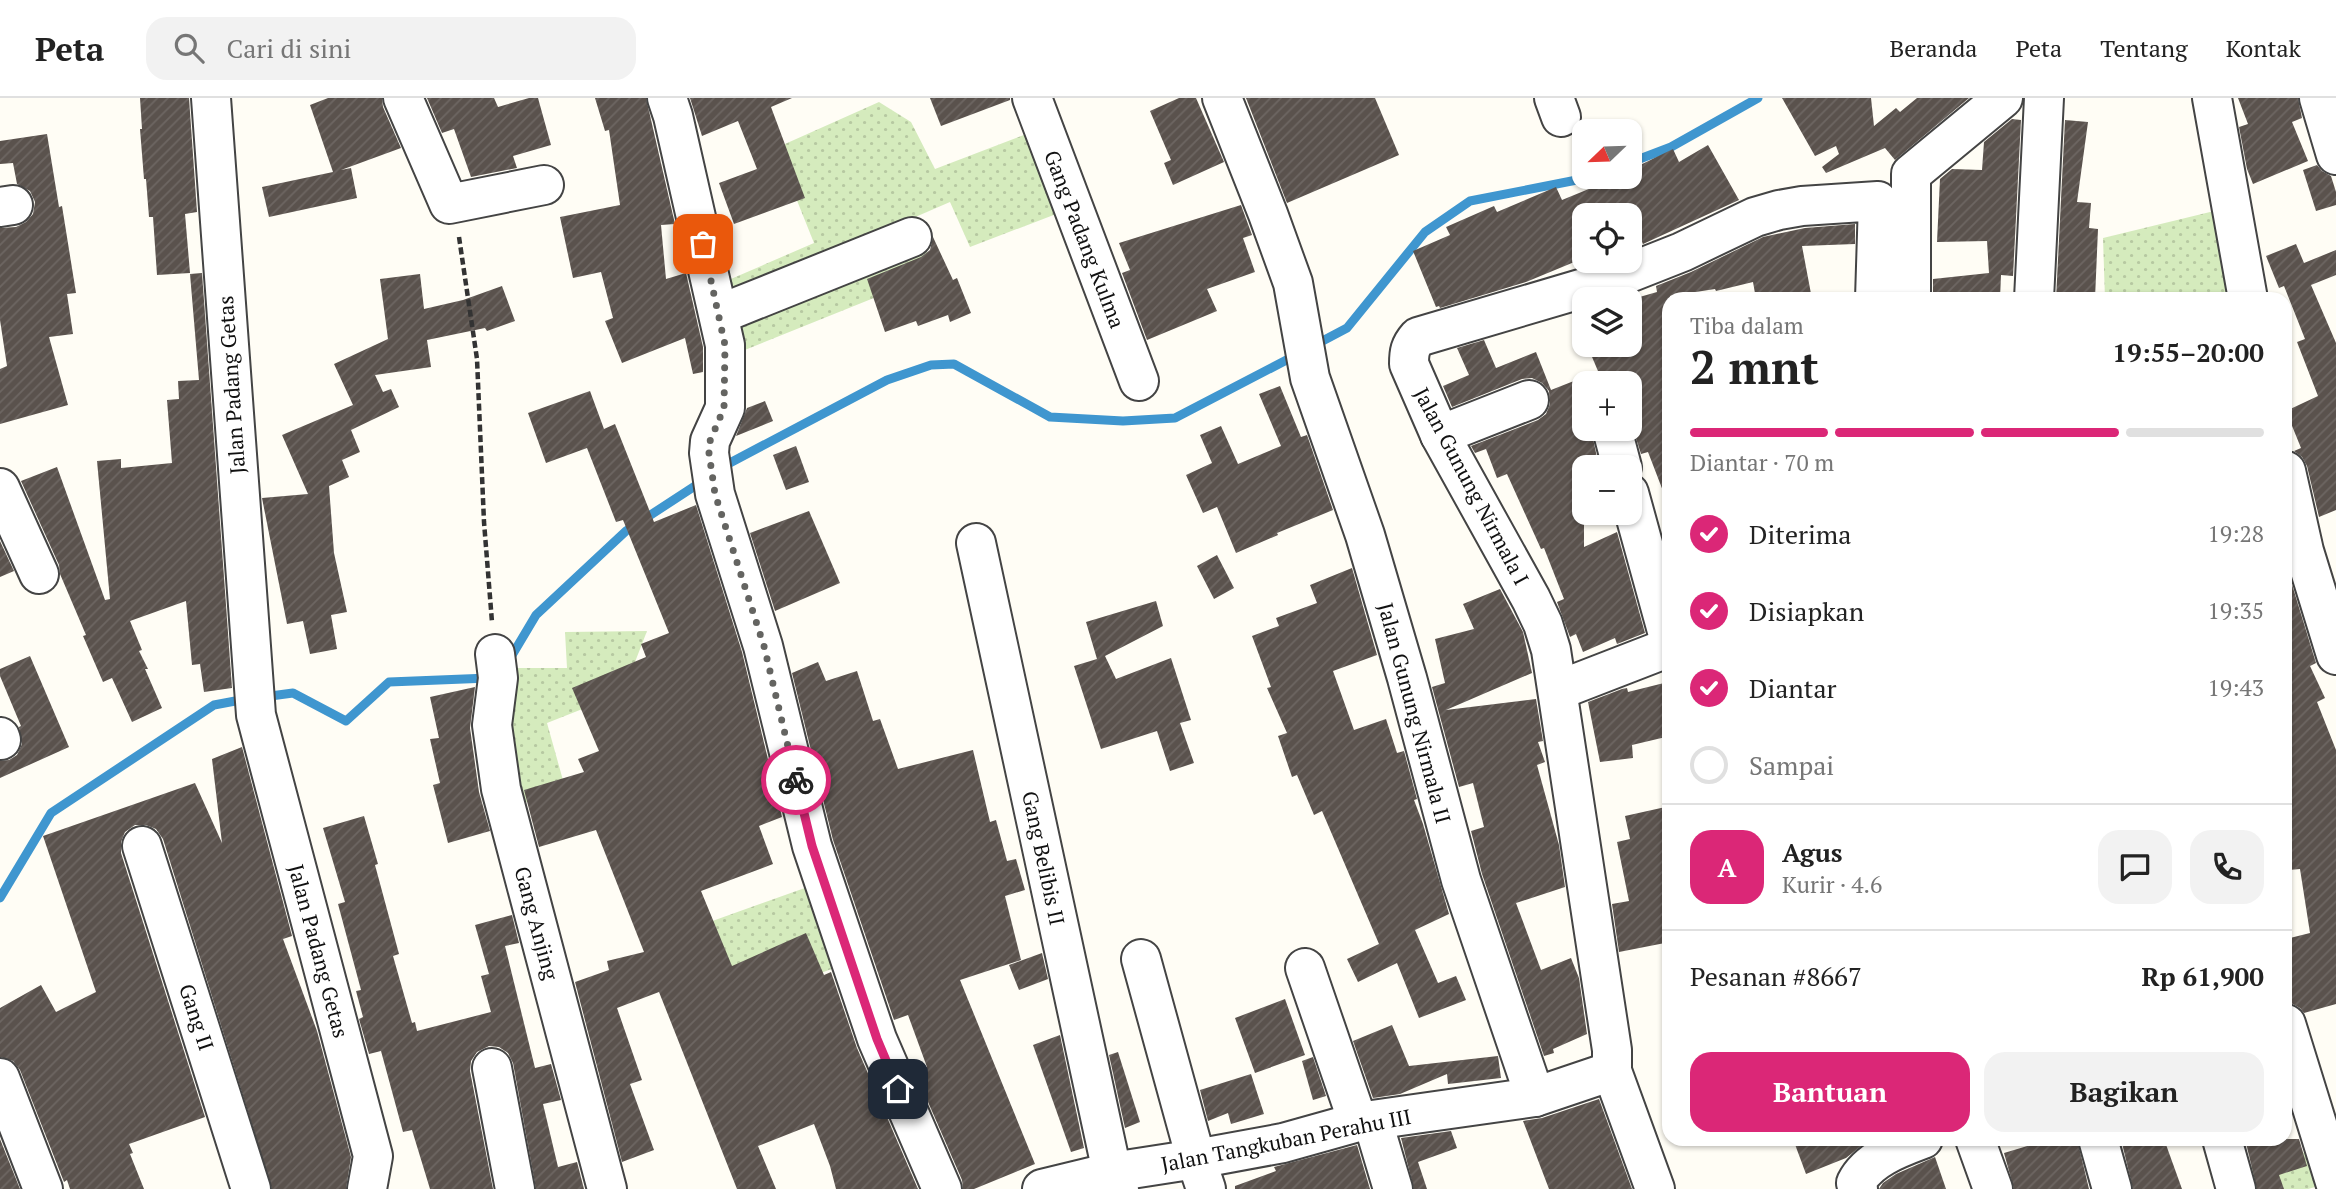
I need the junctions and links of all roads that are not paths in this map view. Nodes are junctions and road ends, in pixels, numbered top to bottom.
1 (211, 98) edge
2 (403, 98) edge
3 (667, 98) edge
4 (1032, 98) edge
5 (1222, 98) edge
6 (2003, 98) edge
7 (2044, 98) edge
8 (2212, 98) edge
9 (2319, 98) edge
10 (2336, 155) edge
11 (544, 185) dead end
12 (912, 237) dead end
13 (1875, 292) edge
14 (1911, 292) edge
15 (2034, 292) edge
16 (2247, 292) edge
17 (720, 314) junction
18 (1139, 380) dead end
19 (1529, 400) dead end
20 (1440, 435) junction
21 (0, 488) edge
22 (1638, 525) edge
23 (2292, 526) edge
24 (976, 543) dead end
25 (2295, 554) edge
26 (39, 574) dead end
27 (1662, 613) edge
28 (1662, 651) edge
29 (495, 654) road end
30 (2336, 654) edge
31 (1559, 690) junction
32 (142, 846) dead end
33 (1142, 959) dead end
34 (1305, 968) dead end
35 (2292, 1043) edge
36 (492, 1068) dead end
37 (1612, 1071) junction
38 (0, 1077) edge
39 (1535, 1097) junction
40 (1365, 1122) junction
41 (1905, 1146) edge
42 (1978, 1146) edge
43 (2100, 1146) edge
44 (2224, 1146) edge
45 (1201, 1174) edge
46 (1115, 1180) edge
47 (2336, 1185) edge
48 (1857, 1186) edge
49 (43, 1189) edge
50 (251, 1189) edge
51 (367, 1189) edge
52 (515, 1189) edge
53 (607, 1189) edge
54 (942, 1189) edge
55 (1042, 1189) edge
56 (1393, 1189) edge
57 (1655, 1189) edge
58 (1993, 1189) edge
59 (2112, 1189) edge
60 (2236, 1189) edge

1 - 51 street, Jalan Padang Getas
2 - 11 street
3 - 17 street
4 - 18 street, Gang Padang Kulma
5 - 39 street, Jalan Gunung Nirmala II
6 - 14 street
7 - 15 street
8 - 16 street
9 - 10 street
12 - 17 street
13 - 20 street, Jalan Gunung Nirmala I
17 - 54 street
19 - 20 street
20 - 31 street, Jalan Gunung Nirmala I
21 - 26 street
22 - 27 street
23 - 25 street
24 - 46 street, Gang Belibis II
25 - 30 street
28 - 31 street
29 - 53 street, Gang Anjing
31 - 37 street, Jalan Gunung Nirmala I
32 - 50 street, Gang II
33 - 45 street
34 - 40 street
35 - 47 street
36 - 52 street
37 - 39 street, Jalan Tangkuban Perahu III
37 - 57 street, Jalan Gunung Nirmala I
38 - 49 street
39 - 40 street, Jalan Tangkuban Perahu III
40 - 45 street, Jalan Tangkuban Perahu III
40 - 56 street
41 - 48 street
42 - 58 street
43 - 59 street
44 - 60 street
45 - 46 street, Jalan Tangkuban Perahu III
46 - 55 street, Jalan Tangkuban Perahu III

